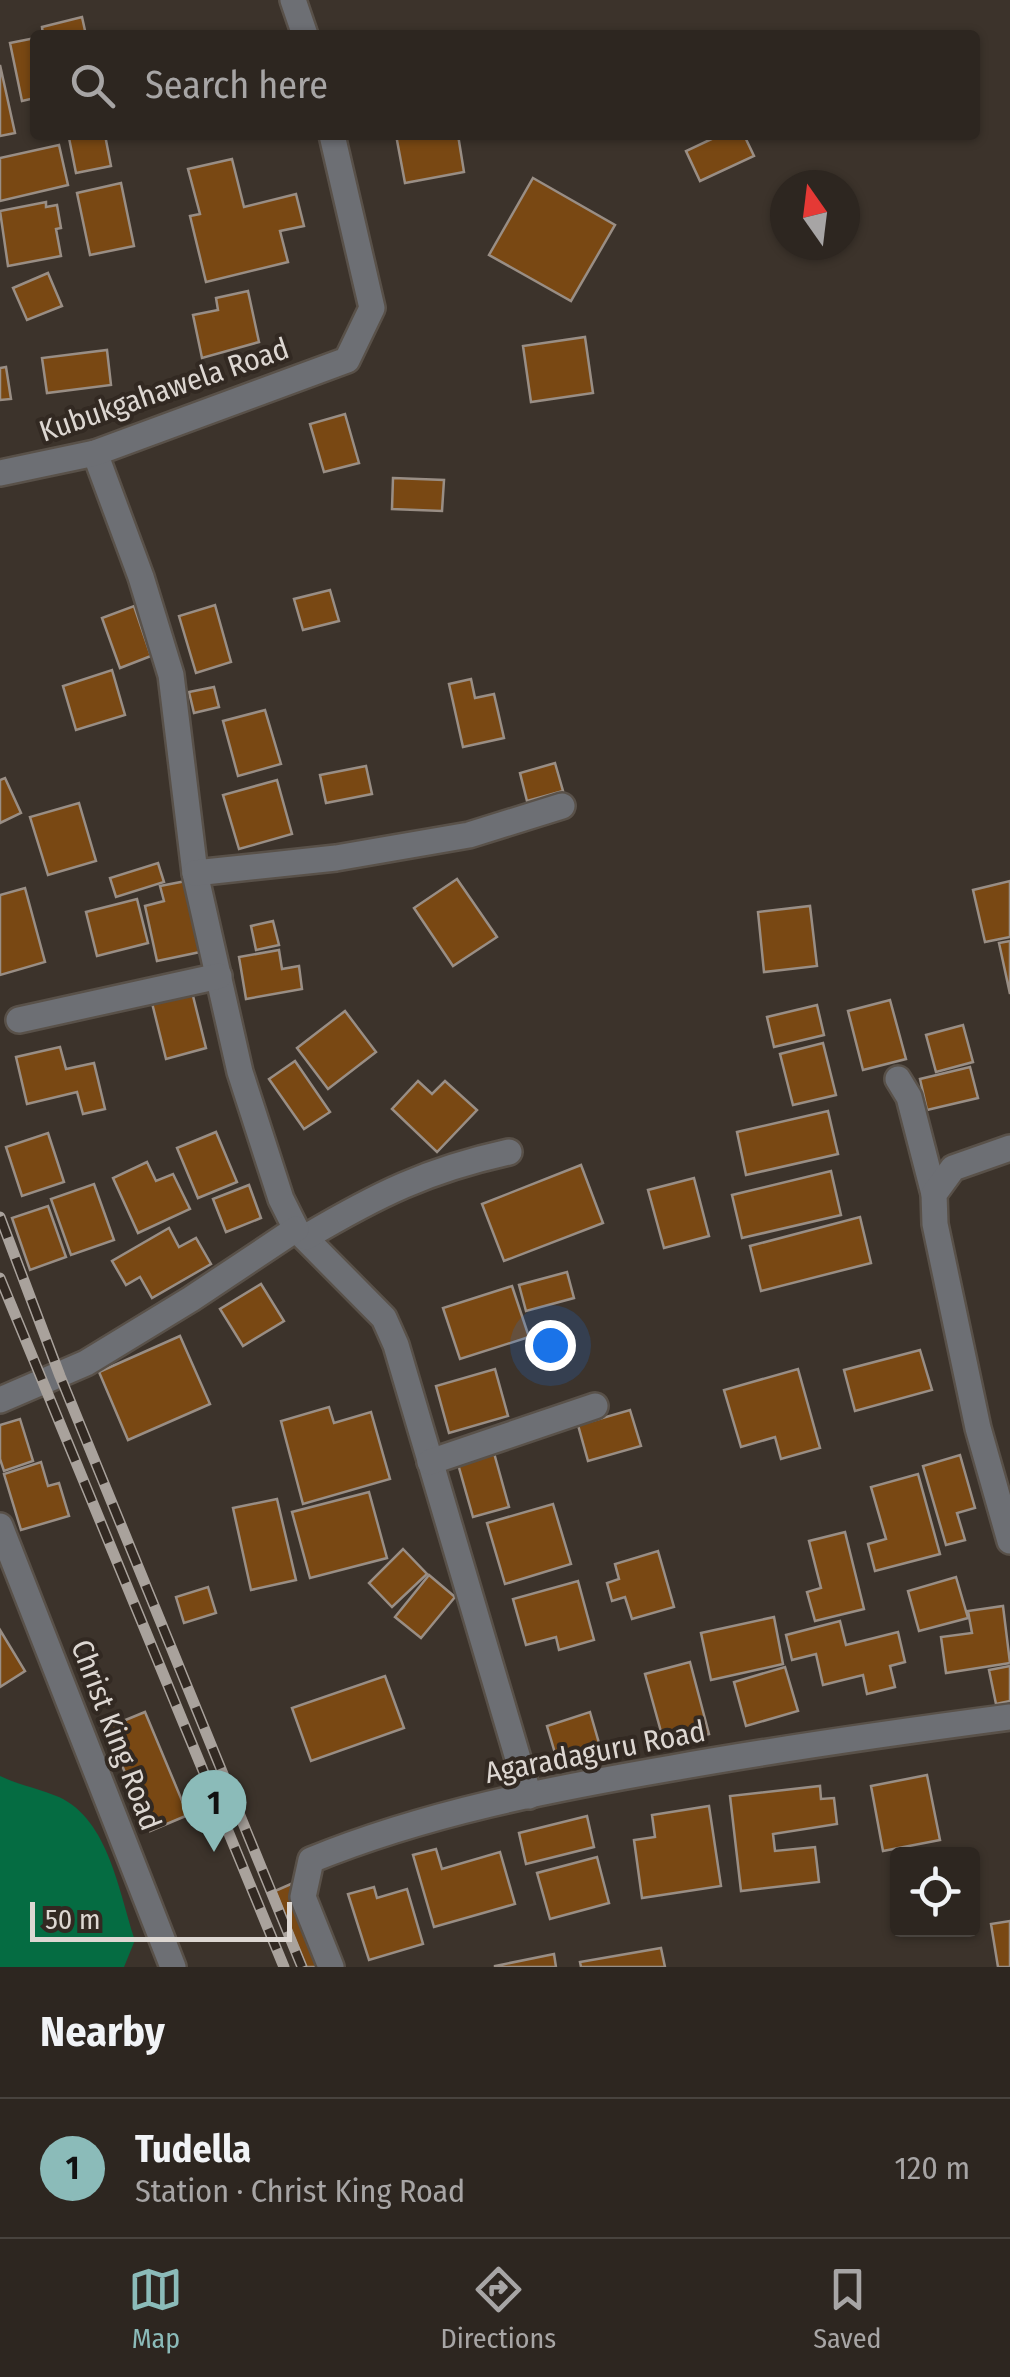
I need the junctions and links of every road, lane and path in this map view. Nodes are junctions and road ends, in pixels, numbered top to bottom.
1 (293, 0) edge
2 (302, 30) edge
3 (333, 140) edge
4 (95, 453) junction
5 (0, 473) edge
6 (562, 806) dead end
7 (195, 873) junction
8 (218, 976) junction
9 (19, 1020) dead end
10 (898, 1079) dead end
11 (1010, 1148) edge
12 (508, 1152) dead end
13 (934, 1194) junction
14 (301, 1233) junction
15 (0, 1400) edge
16 (595, 1406) dead end
17 (430, 1462) junction
18 (0, 1526) edge
19 (1010, 1541) edge
20 (1010, 1717) edge
21 (529, 1796) junction
22 (173, 1967) edge
23 (331, 1967) edge

1 - 2 street
3 - 4 street, Kubukgahawela Road
4 - 5 street, Kubukgahawela Road
4 - 7 street
6 - 7 street
7 - 8 street
8 - 9 street
8 - 14 street
10 - 13 street
11 - 13 street
12 - 14 street
13 - 19 street
14 - 15 street
14 - 17 street
16 - 17 street
17 - 21 street
18 - 22 street, Christ King Road
20 - 21 street, Agaradaguru Road
21 - 23 street, Agaradaguru Road

